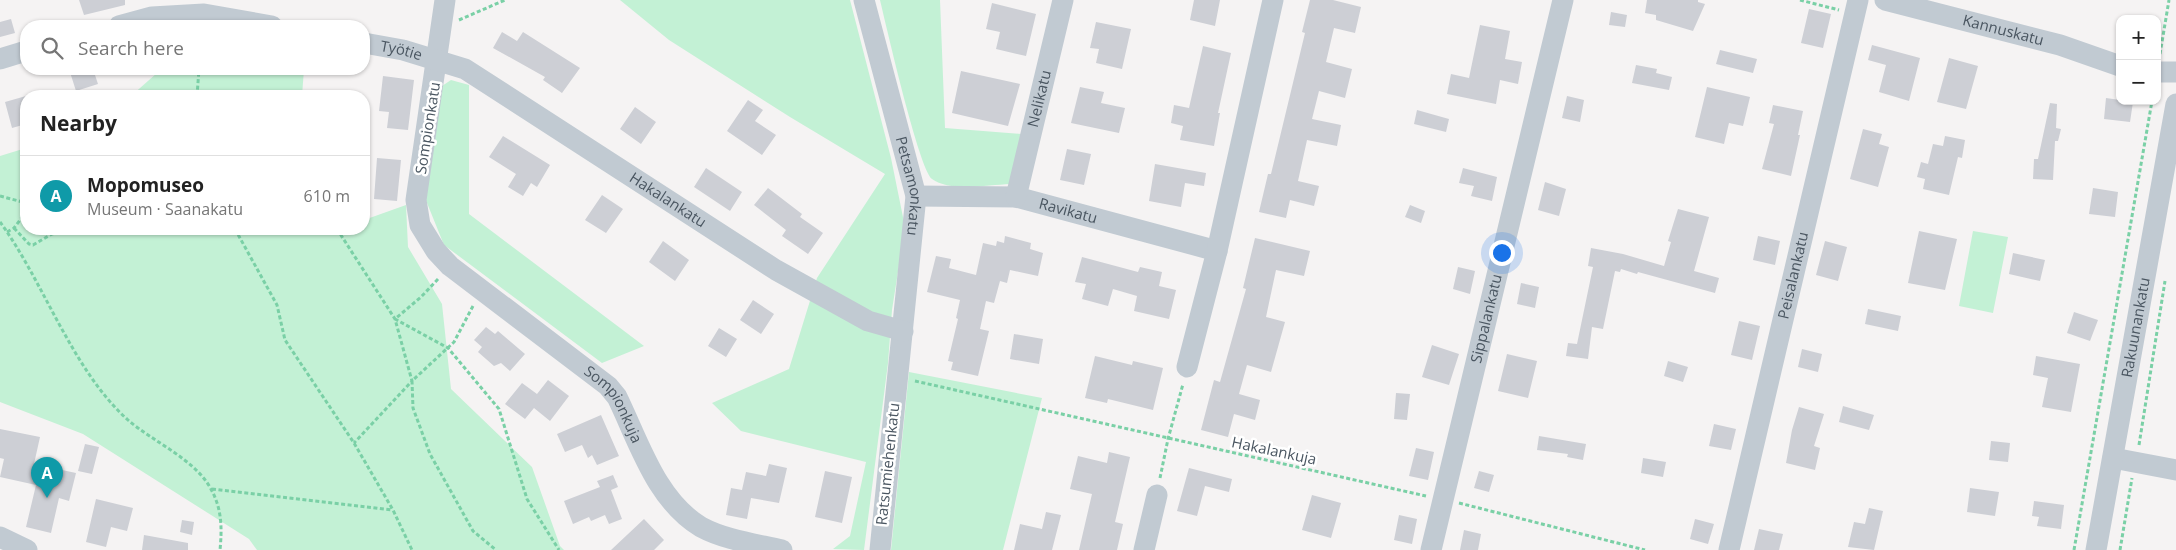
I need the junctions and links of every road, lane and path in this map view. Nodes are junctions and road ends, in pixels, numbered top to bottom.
1 (445, 0) edge
2 (505, 0) edge
3 (864, 0) edge
4 (1063, 0) edge
5 (1273, 0) edge
6 (1563, 0) edge
7 (1858, 0) edge
8 (1886, 0) edge
9 (2169, 0) edge
10 (141, 20) edge
11 (238, 20) edge
12 (442, 26) junction
13 (370, 44) edge
14 (20, 53) edge
15 (0, 58) edge
16 (438, 60) junction
17 (2159, 60) edge
18 (2116, 65) edge
19 (2161, 72) edge
20 (2176, 72) edge
21 (199, 75) edge
22 (197, 90) edge
23 (2176, 104) edge
24 (2151, 105) edge
25 (2172, 151) edge
26 (0, 196) edge
27 (916, 196) junction
28 (1016, 197) junction
29 (20, 201) edge
30 (20, 220) edge
31 (0, 222) edge
32 (14, 228) junction
33 (7, 232) junction
34 (20, 234) edge
35 (21, 235) edge
36 (50, 235) edge
37 (238, 235) edge
38 (341, 235) edge
39 (1217, 251) junction
40 (443, 258) junction
41 (2165, 279) dead end
42 (481, 290) junction
43 (395, 319) junction
44 (903, 330) junction
45 (448, 348) junction
46 (1187, 367) joint
47 (897, 378) junction
48 (412, 381) junction
49 (1168, 439) junction
50 (354, 443) junction
51 (2113, 458) junction
52 (2136, 461) junction
53 (2176, 470) edge
54 (212, 489) junction
55 (1157, 495) joint
56 (1442, 499) junction
57 (393, 510) junction
58 (0, 537) edge
59 (26, 550) edge
60 (220, 550) edge
61 (412, 550) edge
62 (496, 550) edge
63 (559, 550) edge
64 (782, 550) edge
65 (880, 550) edge
66 (1144, 550) edge
67 (1431, 550) edge
68 (1645, 550) edge
69 (1729, 550) edge
70 (2074, 550) edge
71 (2096, 550) edge
72 (2120, 550) edge

1 - 12 street, Sompionkatu
2 - 12 path
3 - 27 street, Petsamonkatu
4 - 28 street, Nelikatu
5 - 39 street
6 - 56 street, Sippalankatu
7 - 69 street, Peisalankatu
8 - 18 street, Kannuskatu
9 - 17 path
10 - 11 street
12 - 16 street, Sompionkatu
13 - 16 street, Työtie
14 - 15 street
16 - 40 street, Sompionkatu
16 - 44 street, Hakalankatu
19 - 20 street
21 - 22 path
23 - 25 street, Rakuunankatu
24 - 70 path
25 - 51 street, Rakuunankatu
26 - 29 path
27 - 28 street, Ravikatu
27 - 44 street, Petsamonkatu
28 - 39 street, Ravikatu
30 - 32 path
31 - 33 path
32 - 33 path
32 - 34 path
33 - 54 path
35 - 36 path
37 - 50 path
38 - 43 path
39 - 46 street
40 - 42 street, Sompionkuja
40 - 43 path
41 - 52 path
42 - 45 path
42 - 64 street, Sompionkuja
43 - 45 path
43 - 48 path
44 - 47 street, Petsamonkatu
45 - 48 path
45 - 63 path
46 - 49 path
47 - 49 path, Hakalankuja
47 - 65 street, Ratsumiehenkatu
48 - 50 path
48 - 62 path
49 - 55 path
49 - 56 path, Hakalankuja
50 - 57 path
51 - 52 street
51 - 71 street, Rakuunankatu
52 - 53 street
52 - 72 path
54 - 57 path
54 - 60 path
55 - 66 street
56 - 67 street, Sippalankatu
56 - 68 path, Hakalankuja
57 - 61 path
58 - 59 street

